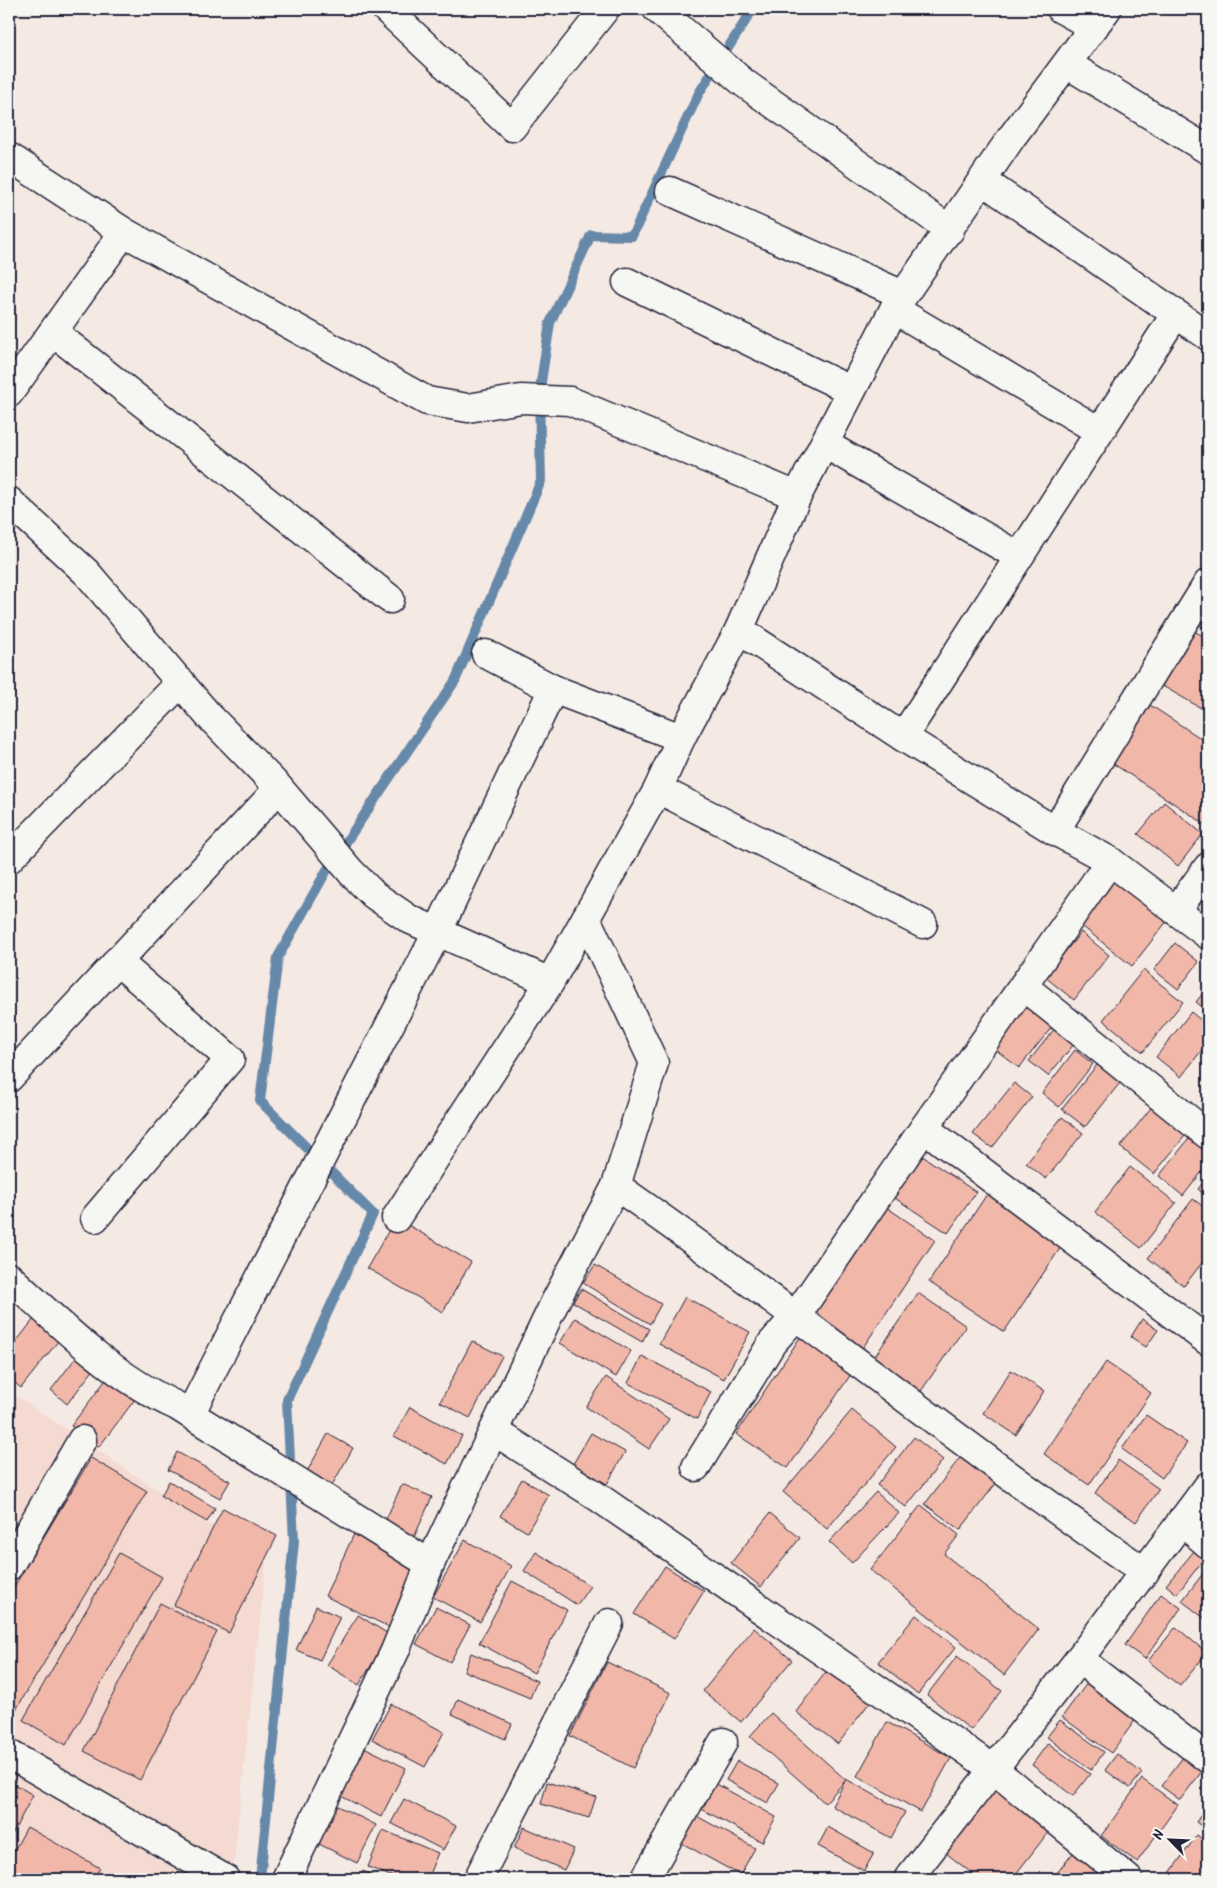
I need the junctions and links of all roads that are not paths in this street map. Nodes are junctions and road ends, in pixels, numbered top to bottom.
1 (386, 9) edge
2 (605, 9) edge
3 (657, 9) edge
4 (1061, 9) edge
5 (1101, 18) edge
6 (1067, 64) junction
7 (1208, 150) edge
8 (9, 157) edge
9 (983, 181) junction
10 (670, 191) dead end
11 (950, 230) junction
12 (124, 232) junction
13 (627, 282) dead end
14 (898, 302) junction
15 (1174, 314) junction
16 (54, 332) junction
17 (1208, 336) edge
18 (850, 390) junction
19 (9, 393) edge
20 (1099, 432) junction
21 (825, 444) junction
22 (797, 496) junction
23 (9, 501) edge
24 (1018, 556) junction
25 (1208, 583) edge
26 (390, 599) dead end
27 (739, 630) junction
28 (486, 654) dead end
29 (181, 682) junction
30 (553, 689) junction
31 (903, 737) junction
32 (681, 738) junction
33 (279, 788) junction
34 (658, 789) junction
35 (1055, 831) junction
36 (9, 859) edge
37 (1110, 861) junction
38 (1208, 867) edge
39 (1176, 911) junction
40 (586, 918) junction
41 (923, 924) dead end
42 (437, 933) junction
43 (1208, 934) edge
44 (117, 961) junction
45 (550, 982) junction
46 (1023, 986) junction
47 (9, 1078) edge
48 (924, 1128) junction
49 (1208, 1135) edge
50 (616, 1186) junction
51 (95, 1218) dead end
52 (396, 1218) dead end
53 (9, 1277) edge
54 (796, 1316) junction
55 (1208, 1342) edge
56 (190, 1414) junction
57 (494, 1431) junction
58 (82, 1440) dead end
59 (696, 1467) dead end
60 (1208, 1486) edge
61 (1181, 1521) junction
62 (1208, 1544) edge
63 (430, 1564) junction
64 (9, 1566) edge
65 (1145, 1572) junction
66 (609, 1623) dead end
67 (1079, 1659) junction
68 (723, 1742) dead end
69 (9, 1754) edge
70 (1208, 1759) edge
71 (992, 1768) junction
72 (225, 1879) edge
73 (286, 1879) edge
74 (478, 1879) edge
75 (646, 1879) edge
76 (908, 1879) edge
77 (1128, 1879) edge

1 - 2 street
3 - 11 street
4 - 5 street
5 - 6 street
6 - 7 street
6 - 9 street
8 - 12 street
9 - 11 street
9 - 15 street
10 - 14 street
11 - 14 street
12 - 16 street
12 - 22 street
13 - 18 street
14 - 18 street
14 - 20 street
15 - 17 street
15 - 20 street
16 - 19 street
16 - 26 street
18 - 21 street
20 - 24 street
21 - 22 street
21 - 24 street
22 - 27 street
23 - 29 street
24 - 31 street
25 - 35 street
27 - 31 street
27 - 32 street
28 - 30 street
29 - 33 street
29 - 36 street
30 - 32 street
30 - 42 street
31 - 35 street
32 - 34 street
33 - 42 street
33 - 44 street
34 - 40 street
34 - 41 street
35 - 37 street
37 - 39 street
37 - 46 street
38 - 39 street
39 - 43 street
40 - 45 street
40 - 50 street
42 - 45 street
42 - 56 street
44 - 47 street
44 - 51 street
45 - 52 street
46 - 48 street
46 - 49 street
48 - 54 street
48 - 55 street
50 - 54 street
50 - 57 street
53 - 56 street
54 - 59 street
54 - 65 street
56 - 63 street
57 - 63 street
57 - 71 street
58 - 64 street
60 - 61 street
61 - 62 street
61 - 65 street
63 - 73 street
65 - 67 street
66 - 74 street
67 - 70 street
67 - 71 street
68 - 75 street
69 - 72 street
71 - 76 street
71 - 77 street

